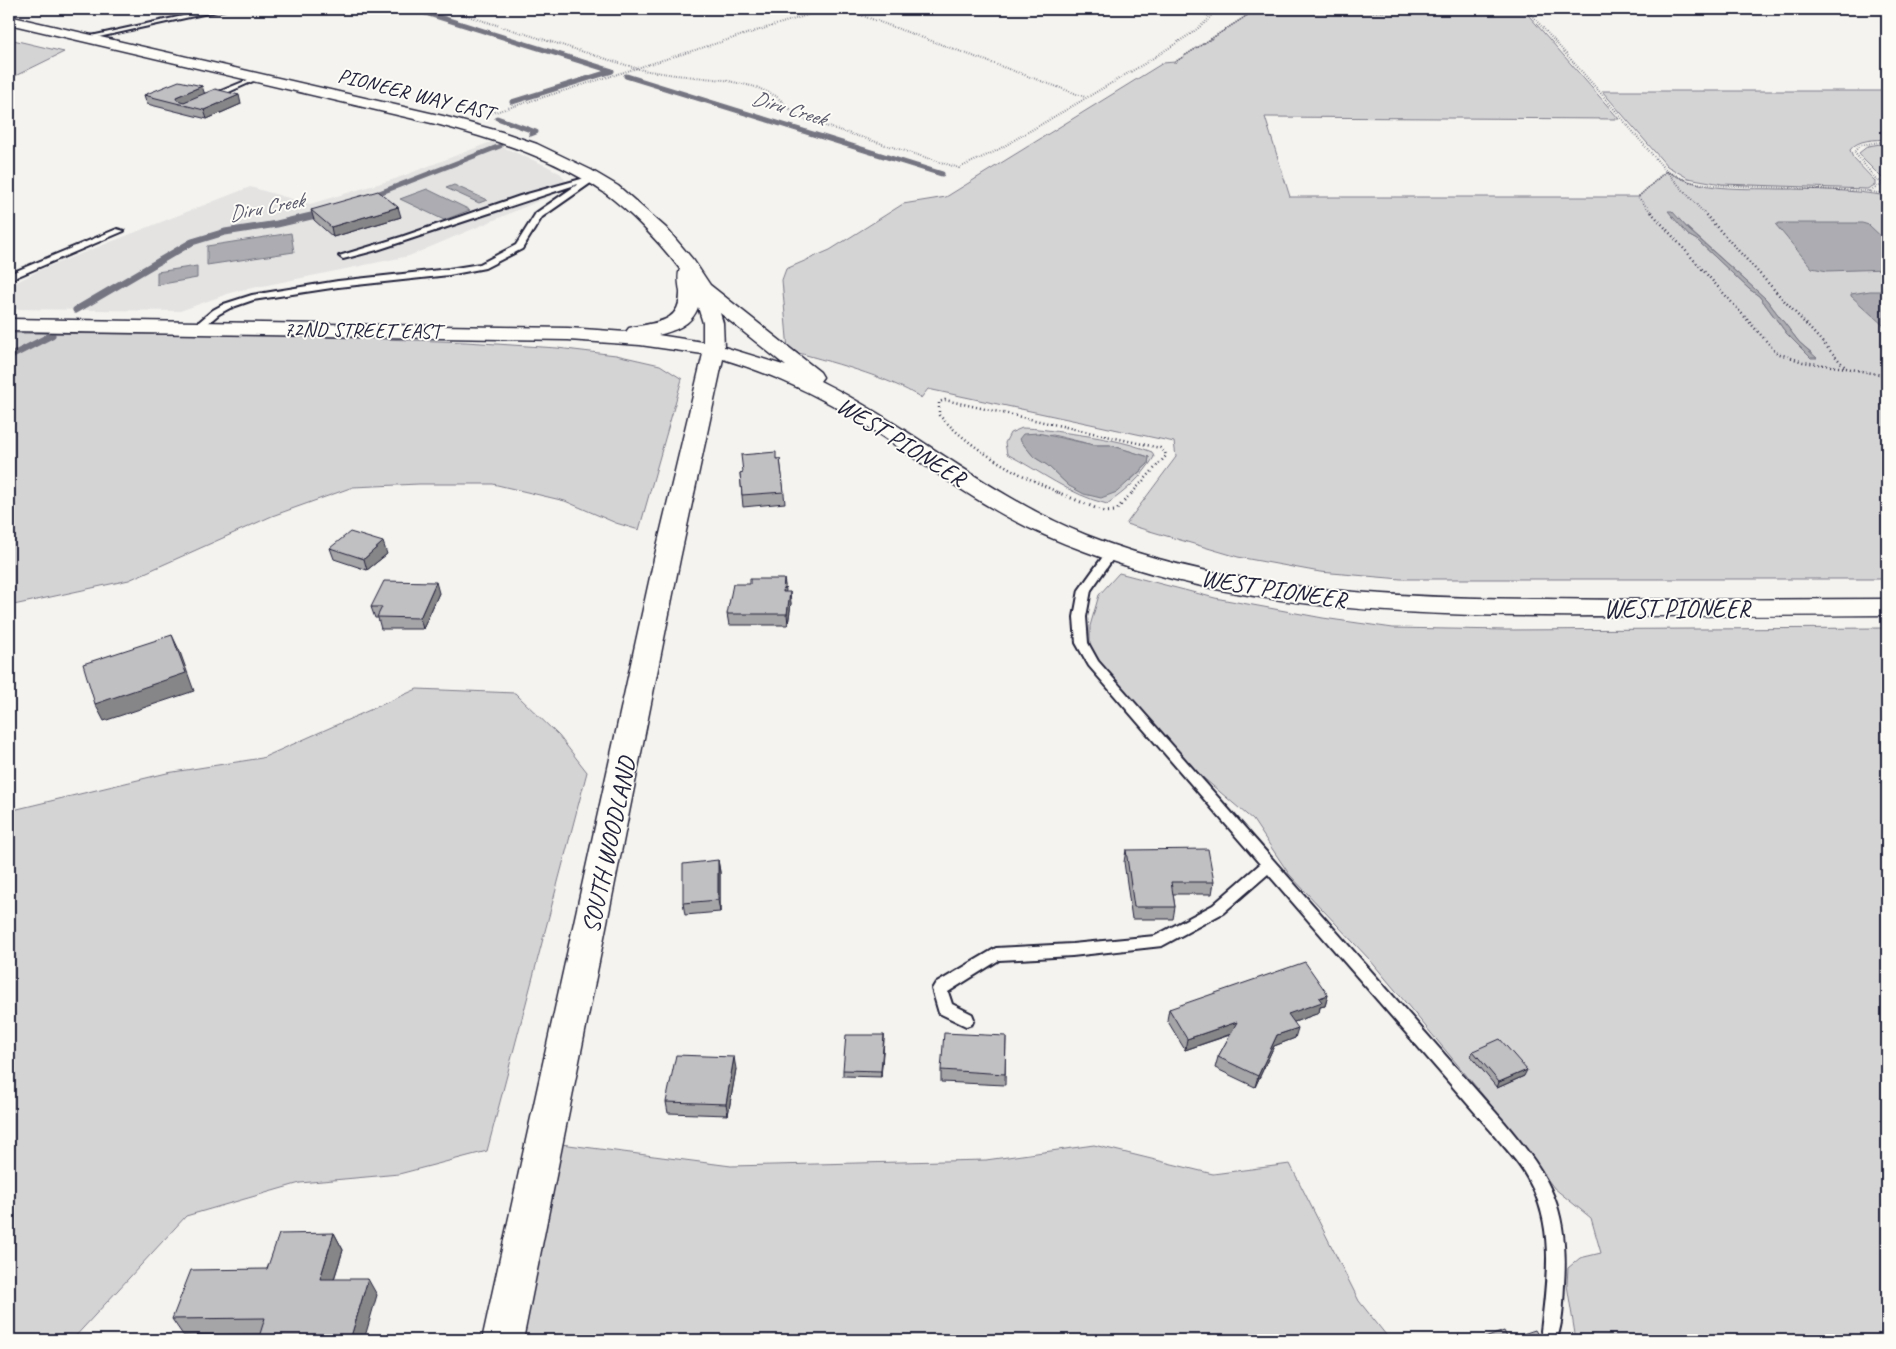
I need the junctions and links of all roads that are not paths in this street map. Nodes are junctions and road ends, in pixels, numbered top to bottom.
1 (223, 9) edge
2 (9, 20) edge
3 (85, 38) junction
4 (257, 78) junction
5 (203, 100) edge
6 (592, 178) junction
7 (120, 231) dead end
8 (343, 256) dead end
9 (687, 265) junction
10 (9, 277) edge
11 (701, 287) junction
12 (9, 325) edge
13 (198, 327) junction
14 (568, 334) junction
15 (714, 350) junction
16 (842, 402) junction
17 (1111, 552) junction
18 (1887, 607) edge
19 (1270, 864) junction
20 (966, 1019) dead end
21 (1550, 1330) dead end
22 (502, 1340) edge

1 - 3 lane
2 - 3 main road, PIONEER WAY EAST
3 - 4 main road, PIONEER WAY EAST
4 - 5 lane
4 - 6 main road, PIONEER WAY EAST
6 - 8 lane
6 - 9 main road, PIONEER WAY EAST
6 - 13 lane
7 - 10 lane
9 - 11 main road, PIONEER WAY EAST
9 - 14 main road
11 - 15 main road, PIONEER WAY EAST
11 - 16 main road
12 - 13 main road, 72ND STREET EAST
13 - 14 main road, 72ND STREET EAST
14 - 15 main road, 72ND STREET EAST
15 - 16 main road, WEST PIONEER
15 - 22 main road, SOUTH WOODLAND
16 - 17 main road, WEST PIONEER
17 - 18 main road, WEST PIONEER
17 - 19 lane
19 - 20 lane
19 - 21 lane

